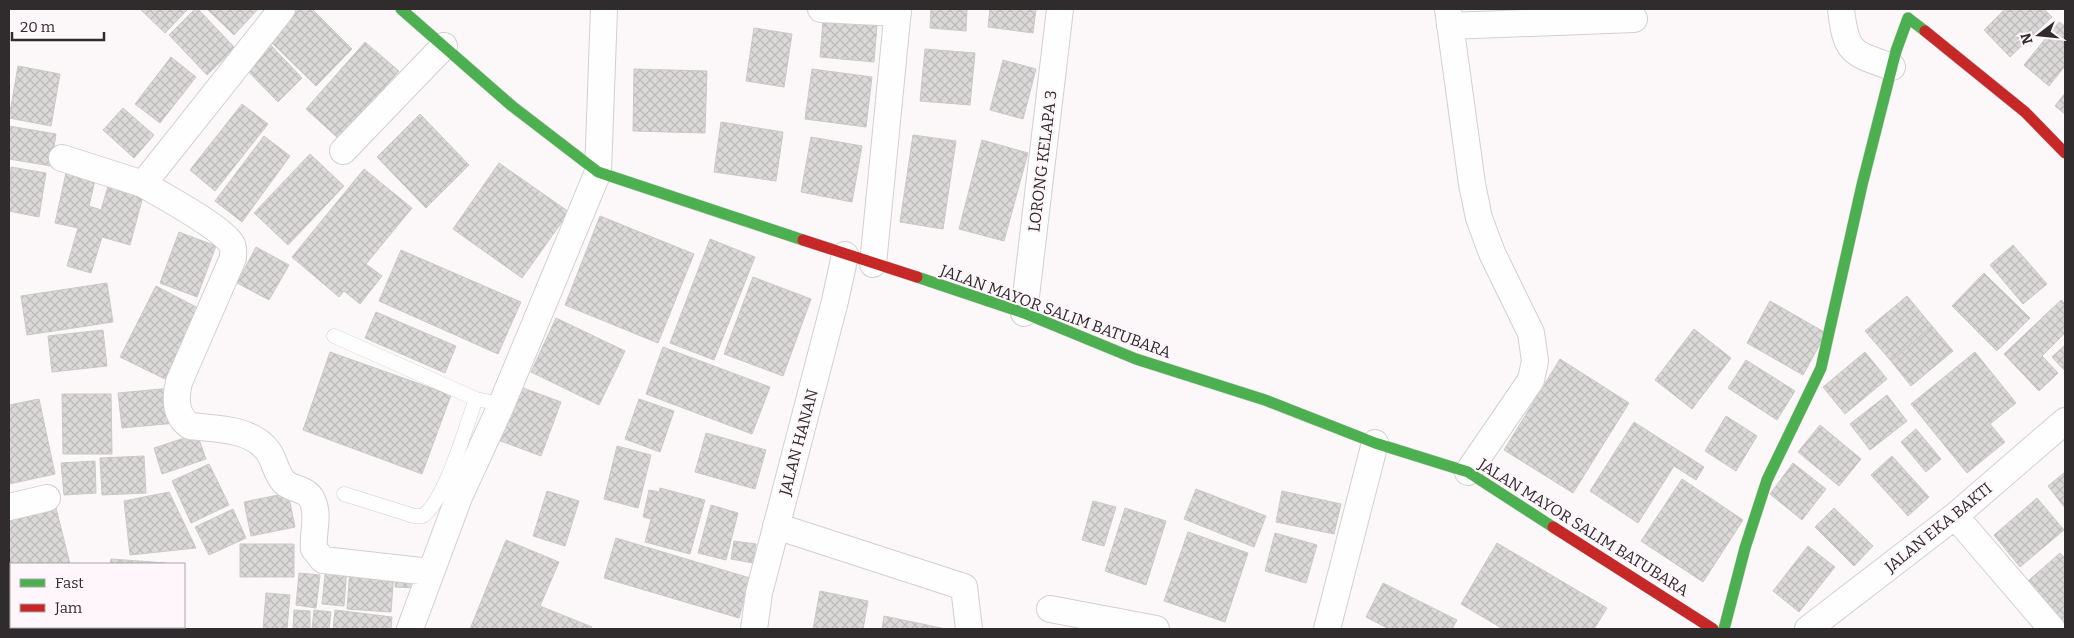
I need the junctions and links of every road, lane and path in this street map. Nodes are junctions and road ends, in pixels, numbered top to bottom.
1 (282, 9) edge
2 (401, 9) edge
3 (604, 9) edge
4 (821, 9) edge
5 (1060, 9) edge
6 (1841, 9) edge
7 (898, 11) edge
8 (1907, 13) edge
9 (1449, 17) edge
10 (1634, 19) dead end
11 (444, 46) junction
12 (1892, 67) junction
13 (343, 151) dead end
14 (2065, 153) edge
15 (62, 158) dead end
16 (598, 172) junction
17 (143, 184) junction
18 (845, 255) junction
19 (873, 264) junction
20 (1024, 313) junction
21 (334, 336) dead end
22 (476, 399) junction
23 (500, 408) junction
24 (2065, 421) edge
25 (1375, 443) junction
26 (1468, 472) junction
27 (451, 492) junction
28 (344, 494) dead end
29 (47, 498) dead end
30 (9, 506) edge
31 (1955, 516) junction
32 (776, 526) junction
33 (430, 572) junction
34 (1050, 609) dead end
35 (1142, 628) edge
36 (410, 629) edge
37 (754, 629) edge
38 (969, 629) edge
39 (1327, 629) edge
40 (1714, 629) edge
41 (1724, 629) edge
42 (1808, 629) edge
43 (2052, 629) edge

1 - 17 street
2 - 11 street, JALAN MAYOR SALIM BATUBARA
3 - 16 street
4 - 7 street
5 - 20 street, LORONG KELAPA 3
6 - 12 street
7 - 19 street
8 - 12 street
8 - 14 street
9 - 10 street
9 - 26 street
11 - 13 street
11 - 16 street, JALAN MAYOR SALIM BATUBARA
12 - 41 street
15 - 17 street
16 - 18 street, JALAN MAYOR SALIM BATUBARA
16 - 23 street
17 - 33 street
18 - 19 street, JALAN MAYOR SALIM BATUBARA
18 - 32 street, JALAN HANAN
19 - 20 street, JALAN MAYOR SALIM BATUBARA
20 - 25 street, JALAN MAYOR SALIM BATUBARA
21 - 22 lane
22 - 23 lane
22 - 27 lane
23 - 27 street
24 - 31 street, JALAN EKA BAKTI
25 - 26 street, JALAN MAYOR SALIM BATUBARA
25 - 39 street
26 - 40 street, JALAN MAYOR SALIM BATUBARA
27 - 28 lane
27 - 33 street
29 - 30 street
31 - 42 street, JALAN EKA BAKTI
31 - 43 street
32 - 37 street, JALAN HANAN
32 - 38 street
33 - 36 street
34 - 35 street

